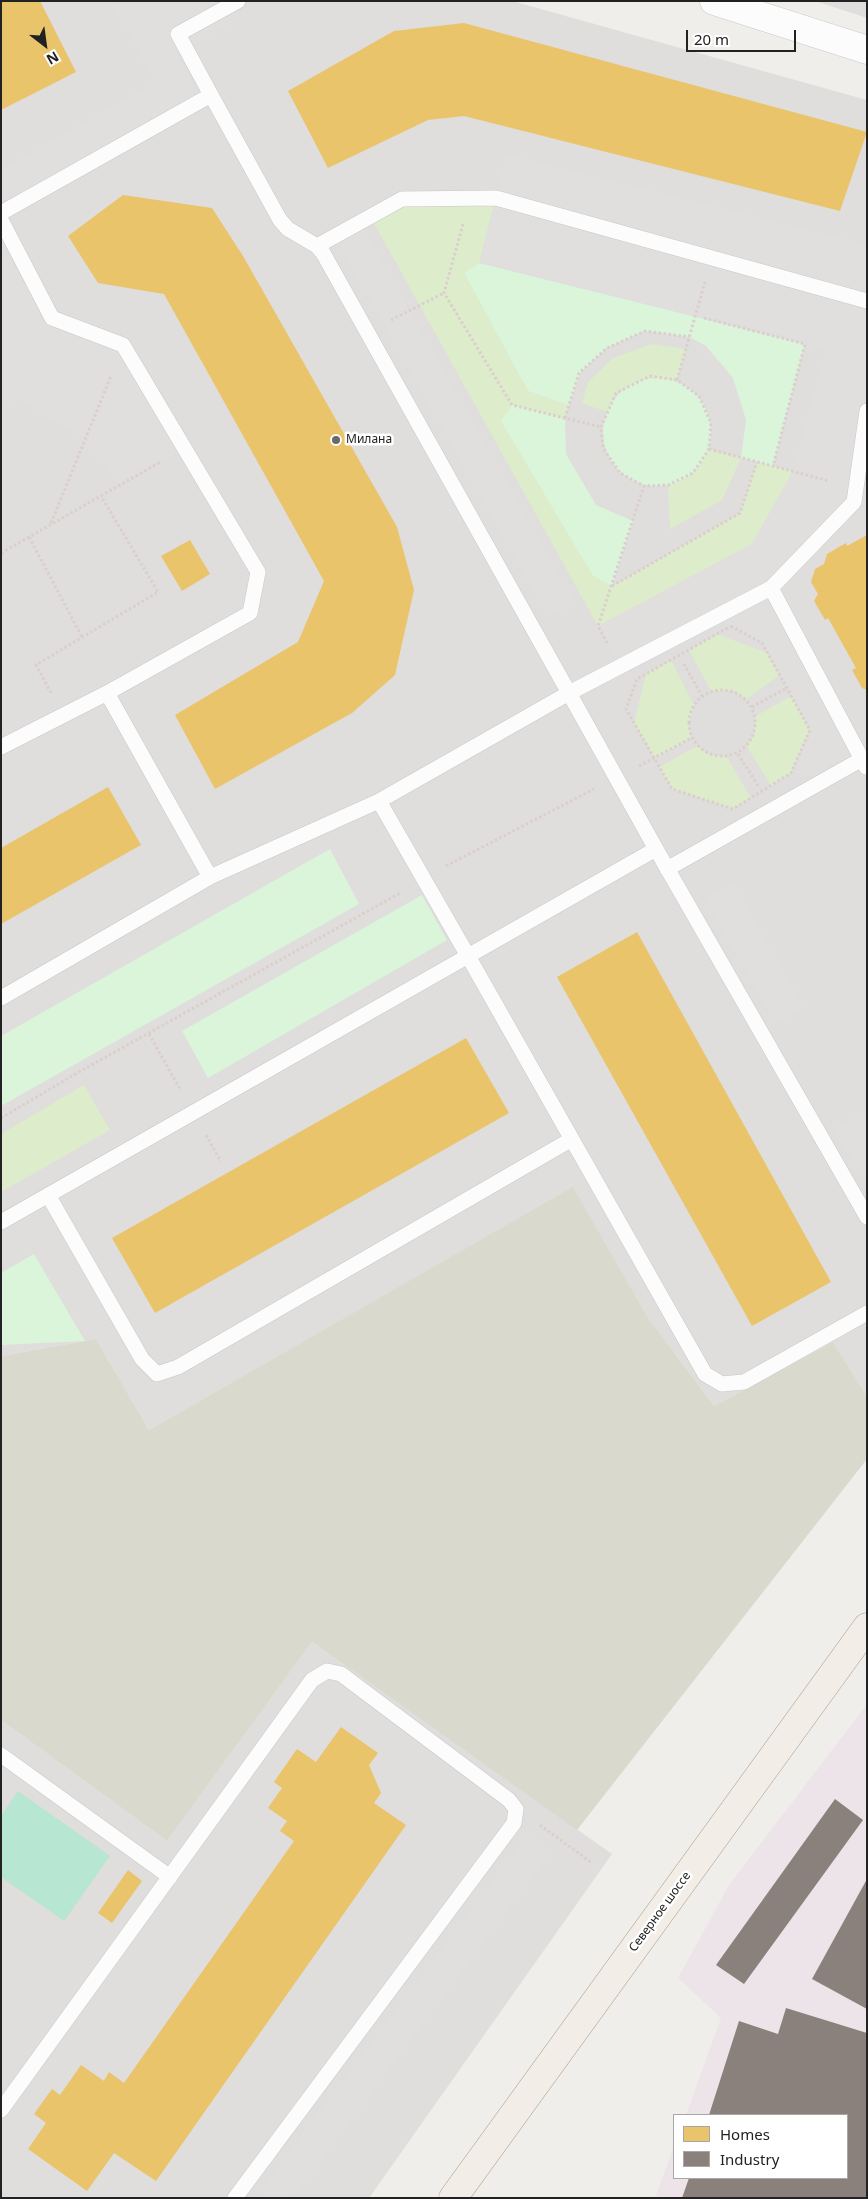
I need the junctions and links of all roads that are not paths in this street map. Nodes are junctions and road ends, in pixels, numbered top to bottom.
1 (238, 1) edge
2 (714, 1) edge
3 (867, 50) edge
4 (212, 95) junction
5 (1, 213) edge
6 (1, 220) edge
7 (317, 246) junction
8 (867, 301) edge
9 (867, 412) edge
10 (859, 495) edge
11 (771, 588) junction
12 (107, 694) junction
13 (569, 694) junction
14 (1, 746) edge
15 (864, 763) edge
16 (379, 801) junction
17 (656, 849) junction
18 (667, 869) junction
19 (210, 877) junction
20 (468, 956) junction
21 (1, 998) edge
22 (572, 1139) junction
23 (48, 1195) junction
24 (867, 1217) edge
25 (1, 1222) edge
26 (867, 1313) edge
27 (867, 1627) edge
28 (1, 1755) edge
29 (170, 1877) junction
30 (1, 2110) edge
31 (235, 2198) edge
32 (453, 2198) edge

1 - 4 lane
2 - 3 street
4 - 5 lane
4 - 7 lane
6 - 12 lane
7 - 8 lane
7 - 13 lane
9 - 10 lane
10 - 11 lane
11 - 13 lane
11 - 15 lane
12 - 14 lane
12 - 19 lane
13 - 16 lane
13 - 17 lane
15 - 18 lane
16 - 19 lane
16 - 20 lane
17 - 18 lane
17 - 20 lane
18 - 24 lane
19 - 21 lane
20 - 22 lane
20 - 23 lane
22 - 23 lane
22 - 26 lane
23 - 25 lane
27 - 32 main road, Северное шоссе
28 - 29 lane
29 - 30 lane
29 - 31 lane

